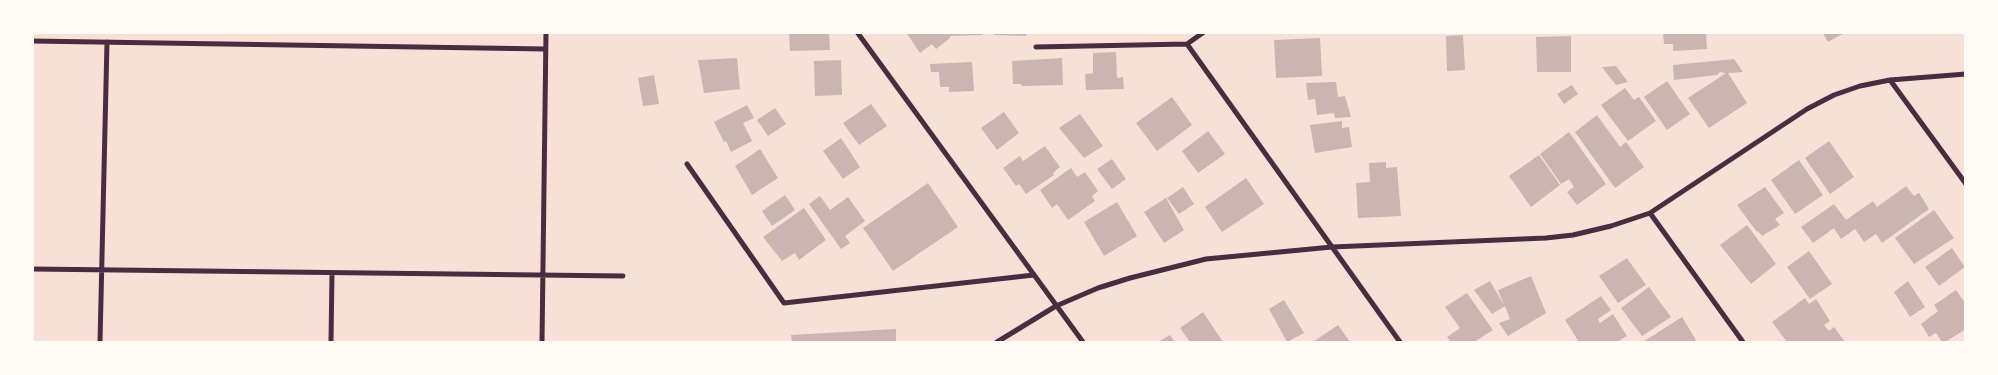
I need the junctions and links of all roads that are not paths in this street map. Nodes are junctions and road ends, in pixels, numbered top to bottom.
1 (546, 32) edge
2 (857, 32) edge
3 (1204, 32) edge
4 (32, 41) edge
5 (107, 42) junction
6 (1187, 44) junction
7 (1036, 47) dead end
8 (545, 49) junction
9 (1966, 74) edge
10 (1890, 80) junction
11 (687, 164) dead end
12 (1966, 184) edge
13 (1650, 213) junction
14 (1332, 247) junction
15 (32, 269) edge
16 (102, 270) junction
17 (332, 272) junction
18 (1034, 274) junction
19 (543, 275) junction
20 (623, 276) dead end
21 (1056, 306) junction
22 (100, 342) edge
23 (331, 342) edge
24 (542, 342) edge
25 (997, 342) edge
26 (1082, 342) edge
27 (1400, 342) edge
28 (1743, 342) edge

1 - 8 street
2 - 18 street
3 - 6 street
4 - 5 street
5 - 8 street
5 - 16 street
6 - 7 street
6 - 14 street
8 - 19 street
9 - 10 street
10 - 12 street
10 - 13 street
11 - 18 street
13 - 14 street
13 - 28 street
14 - 21 street
14 - 27 street
15 - 16 street
16 - 17 street
16 - 22 street
17 - 19 street
17 - 23 street
18 - 21 street
19 - 20 street
19 - 24 street
21 - 25 street
21 - 26 street

